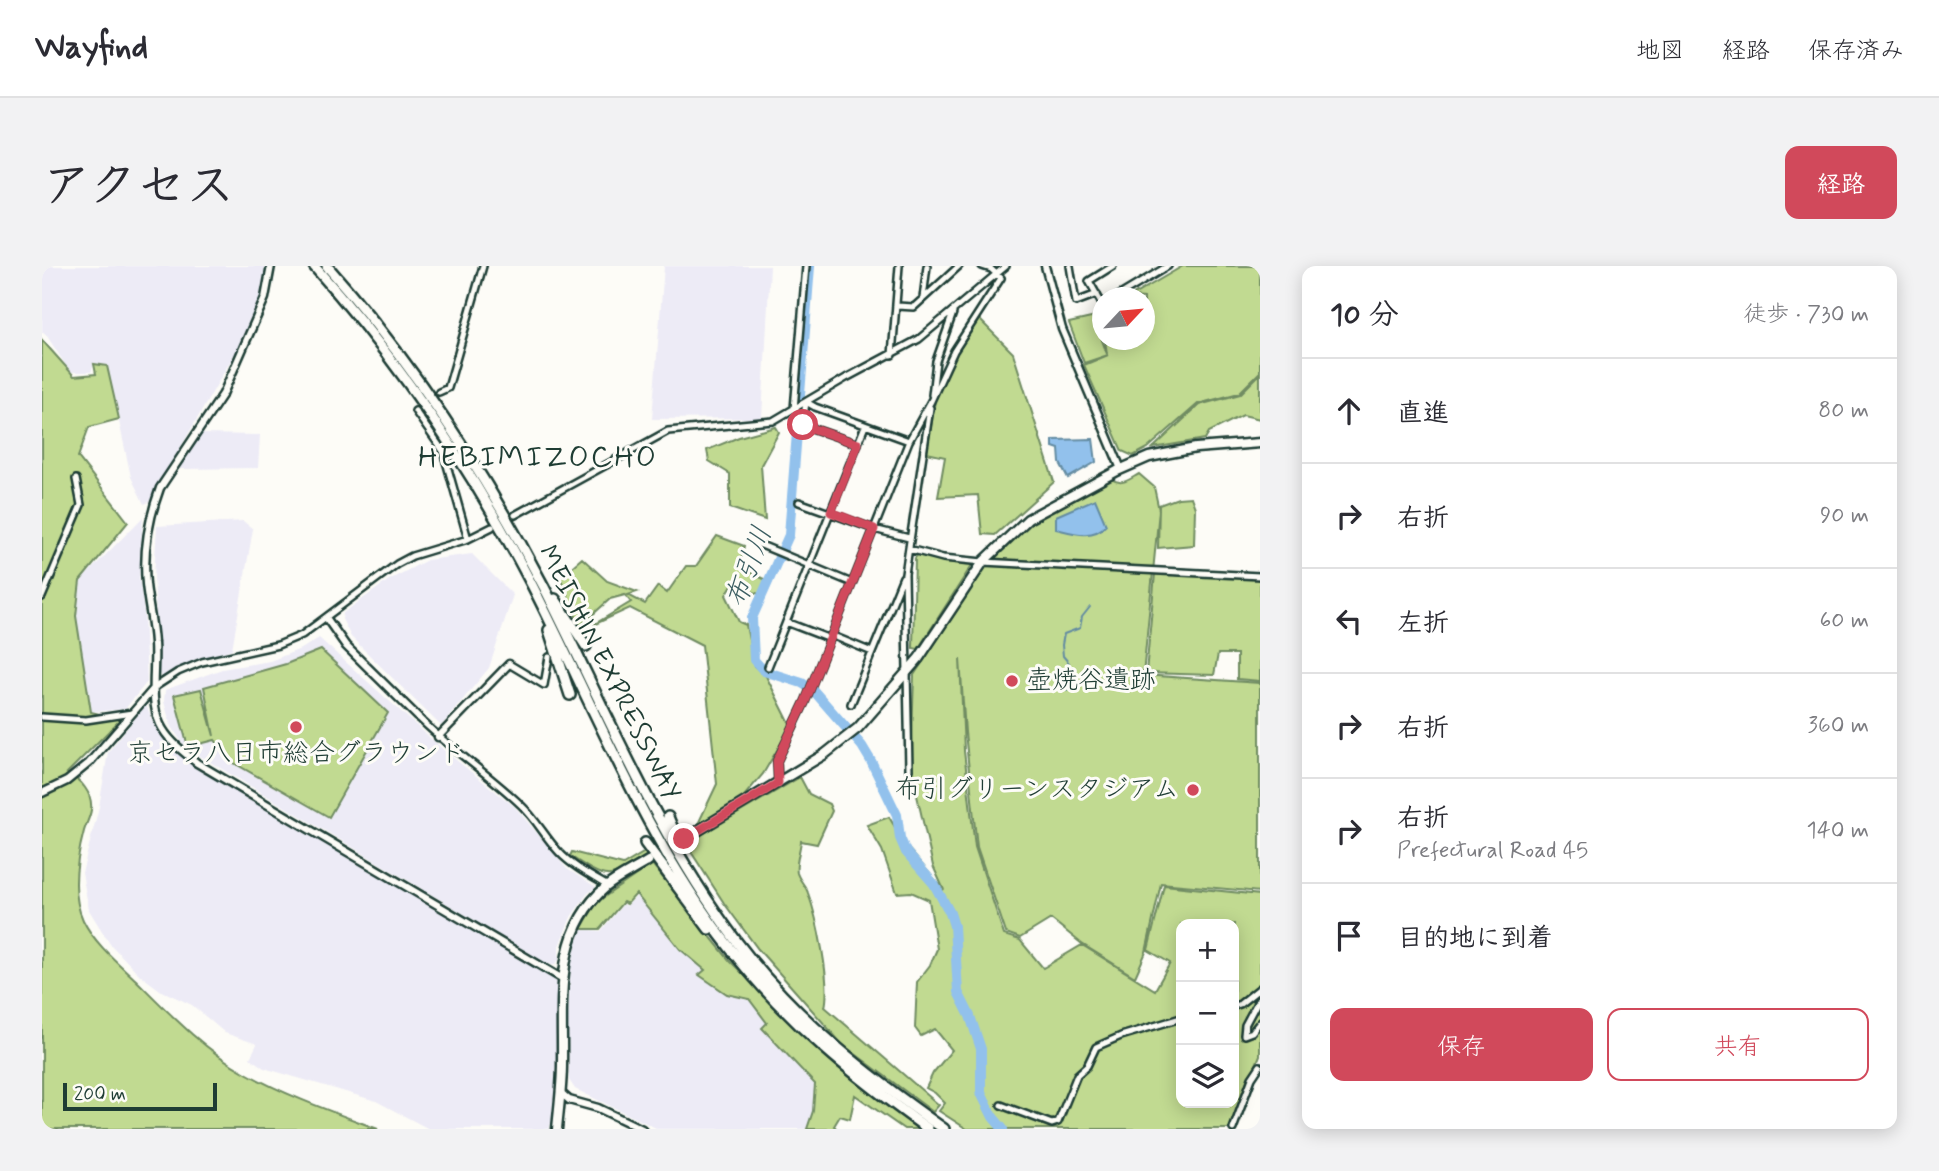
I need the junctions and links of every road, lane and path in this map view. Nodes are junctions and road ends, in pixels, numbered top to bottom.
1 (271, 266) edge
2 (314, 266) edge
3 (327, 266) edge
4 (483, 266) edge
5 (806, 266) edge
6 (900, 266) edge
7 (927, 266) edge
8 (960, 266) edge
9 (982, 266) edge
10 (1006, 266) edge
11 (1045, 266) edge
12 (1070, 266) edge
13 (1113, 266) edge
14 (1163, 267) edge
15 (992, 268) edge
16 (998, 274) junction
17 (1093, 287) edge
18 (1132, 287) edge
19 (1092, 296) edge
20 (923, 298) junction
21 (897, 306) junction
22 (953, 311) junction
23 (892, 355) junction
24 (439, 392) dead end
25 (931, 401) junction
26 (800, 406) junction
27 (415, 411) dead end
28 (865, 426) junction
29 (909, 441) junction
30 (1260, 443) edge
31 (858, 444) junction
32 (1121, 469) junction
33 (76, 479) dead end
34 (799, 502) dead end
35 (831, 512) junction
36 (515, 515) dead end
37 (492, 527) dead end
38 (512, 529) junction
39 (874, 529) junction
40 (909, 538) junction
41 (468, 539) junction
42 (754, 542) dead end
43 (909, 549) junction
44 (983, 562) junction
45 (808, 566) junction
46 (905, 574) junction
47 (1260, 576) edge
48 (45, 579) edge
49 (852, 583) junction
50 (532, 585) junction
51 (42, 597) edge
52 (327, 618) junction
53 (786, 622) junction
54 (830, 637) junction
55 (586, 646) dead end
56 (872, 652) junction
57 (549, 657) dead end
58 (509, 664) joint
59 (768, 667) dead end
60 (906, 674) junction
61 (155, 687) junction
62 (570, 695) dead end
63 (851, 704) dead end
64 (132, 713) junction
65 (418, 717) joint
66 (42, 718) edge
67 (438, 737) junction
68 (909, 770) dead end
69 (778, 783) junction
70 (42, 793) edge
71 (668, 817) dead end
72 (684, 839) dead end
73 (645, 844) dead end
74 (648, 861) dead end
75 (689, 871) junction
76 (608, 886) junction
77 (563, 979) junction
78 (1260, 988) edge
79 (1260, 997) edge
80 (1239, 1004) edge
81 (788, 1015) junction
82 (1176, 1020) edge
83 (1260, 1022) edge
84 (1260, 1066) edge
85 (561, 1093) junction
86 (1001, 1105) dead end
87 (557, 1129) edge
88 (642, 1129) edge
89 (928, 1129) edge
90 (944, 1129) edge
91 (1233, 1129) edge

1 - 61 street
2 - 50 highway, MEISHIN EXPRESSWAY
3 - 38 highway, MEISHIN EXPRESSWAY
4 - 24 street
5 - 26 street
6 - 21 street
7 - 20 street
8 - 20 street
9 - 15 street
10 - 16 street
11 - 32 street
12 - 19 street
13 - 17 street
14 - 18 street
15 - 16 street
16 - 22 street
16 - 25 street
20 - 21 street
21 - 23 street
22 - 23 street
22 - 25 street
23 - 26 street
25 - 29 street
25 - 40 street
26 - 28 street
26 - 31 street
26 - 36 street
27 - 41 street
28 - 29 street
28 - 31 street
29 - 39 street
30 - 32 main road
31 - 35 street
32 - 44 main road
33 - 48 street
34 - 35 street
35 - 39 street
35 - 45 street
37 - 41 street
38 - 55 highway
38 - 75 highway, MEISHIN EXPRESSWAY
39 - 40 street
39 - 49 street
40 - 43 street
41 - 52 street
42 - 45 street
43 - 44 street
43 - 46 street
44 - 47 street
44 - 60 main road
45 - 49 street
45 - 53 street
46 - 56 street
46 - 60 street
48 - 51 street
49 - 54 street
50 - 62 highway
50 - 81 highway, MEISHIN EXPRESSWAY
52 - 61 street
52 - 65 street
53 - 54 street
53 - 59 street
54 - 56 street
54 - 69 street
56 - 63 street
57 - 58 street
58 - 67 street
60 - 68 street
60 - 69 main road
61 - 64 street
61 - 77 street
64 - 66 street
64 - 70 street
65 - 67 street
67 - 76 street
69 - 72 main road
71 - 75 highway
73 - 81 highway
74 - 76 main road
75 - 90 highway, MEISHIN EXPRESSWAY
76 - 77 main road
77 - 85 main road
78 - 80 street
79 - 83 street
81 - 89 highway, MEISHIN EXPRESSWAY
82 - 86 street
84 - 91 street
85 - 87 main road
85 - 88 street

